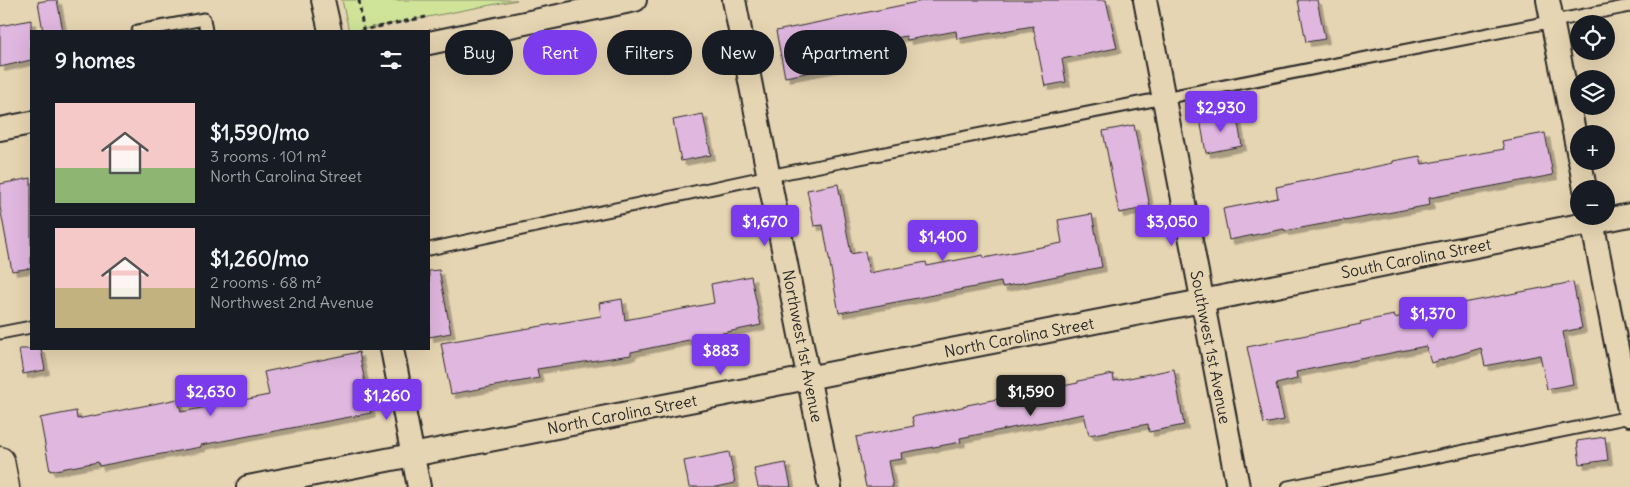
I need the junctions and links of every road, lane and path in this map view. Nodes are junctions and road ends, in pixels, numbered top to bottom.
1 (324, 0) edge
2 (359, 0) edge
3 (635, 0) edge
4 (734, 0) edge
5 (1145, 0) edge
6 (1630, 6) edge
7 (1550, 10) edge
8 (431, 16) dead end
9 (144, 30) edge
10 (206, 30) edge
11 (330, 30) edge
12 (430, 43) edge
13 (1163, 97) junction
14 (30, 122) edge
15 (1573, 125) edge
16 (0, 129) edge
17 (769, 176) junction
18 (1630, 215) edge
19 (1615, 217) edge
20 (1570, 223) edge
21 (1592, 225) edge
22 (430, 248) edge
23 (1202, 301) junction
24 (30, 327) edge
25 (0, 333) edge
26 (392, 350) edge
27 (810, 378) junction
28 (1630, 416) edge
29 (413, 455) junction
30 (0, 461) edge
31 (5, 487) edge
32 (248, 487) edge
33 (419, 487) edge
34 (830, 487) edge
35 (1238, 487) edge
36 (1288, 487) edge

1 - 11 street
2 - 8 path
3 - 12 street
4 - 17 street, Northwest 1st Avenue
5 - 13 street, Southwest 1st Avenue
6 - 7 lane
7 - 13 lane
7 - 15 street
9 - 10 lane
13 - 17 lane
13 - 23 street, Southwest 1st Avenue
14 - 16 street
17 - 22 lane
17 - 27 street, Northwest 1st Avenue
18 - 19 street, South Carolina Street
20 - 23 street, South Carolina Street
21 - 28 street
23 - 27 street, North Carolina Street
23 - 35 street, Southwest 1st Avenue
24 - 25 lane
26 - 29 street
27 - 29 street, North Carolina Street
27 - 34 street, Northwest 1st Avenue
28 - 36 lane
29 - 32 street, North Carolina Street
29 - 33 street
30 - 31 street

